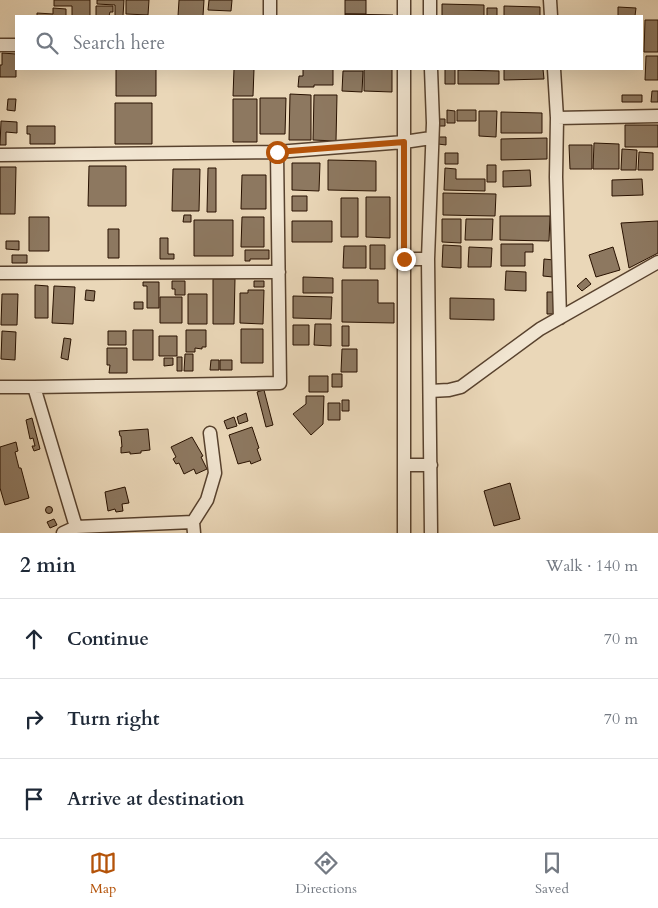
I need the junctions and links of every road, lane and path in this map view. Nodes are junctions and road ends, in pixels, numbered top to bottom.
1 (270, 0) edge
2 (404, 0) edge
3 (430, 0) edge
4 (550, 0) edge
5 (270, 15) edge
6 (404, 15) edge
7 (430, 15) edge
8 (551, 15) edge
9 (0, 45) edge
10 (15, 45) edge
11 (404, 70) edge
12 (431, 70) edge
13 (554, 70) edge
14 (658, 116) edge
15 (557, 118) junction
16 (431, 138) junction
17 (404, 142) junction
18 (277, 152) junction
19 (0, 155) edge
20 (404, 259) junction
21 (428, 259) junction
22 (658, 262) edge
23 (279, 272) junction
24 (0, 273) edge
25 (560, 318) junction
26 (0, 386) edge
27 (34, 387) junction
28 (430, 391) junction
29 (210, 433) dead end
30 (404, 465) junction
31 (431, 465) junction
32 (76, 527) junction
33 (194, 527) edge
34 (63, 533) edge
35 (404, 533) edge
36 (432, 533) edge

1 - 5 street
2 - 6 street
3 - 7 street
4 - 8 street
9 - 10 street
11 - 17 street
12 - 16 street
13 - 15 street
14 - 15 street
15 - 25 street
16 - 17 street
16 - 21 street
17 - 18 street
17 - 20 street
18 - 19 street
18 - 23 street
20 - 21 street
20 - 30 street
21 - 28 street
22 - 25 street
23 - 24 street
23 - 27 street
25 - 28 street
26 - 27 street
27 - 32 street
28 - 31 street
29 - 33 street
30 - 31 street
30 - 35 street
31 - 36 street
32 - 33 street
32 - 34 street

